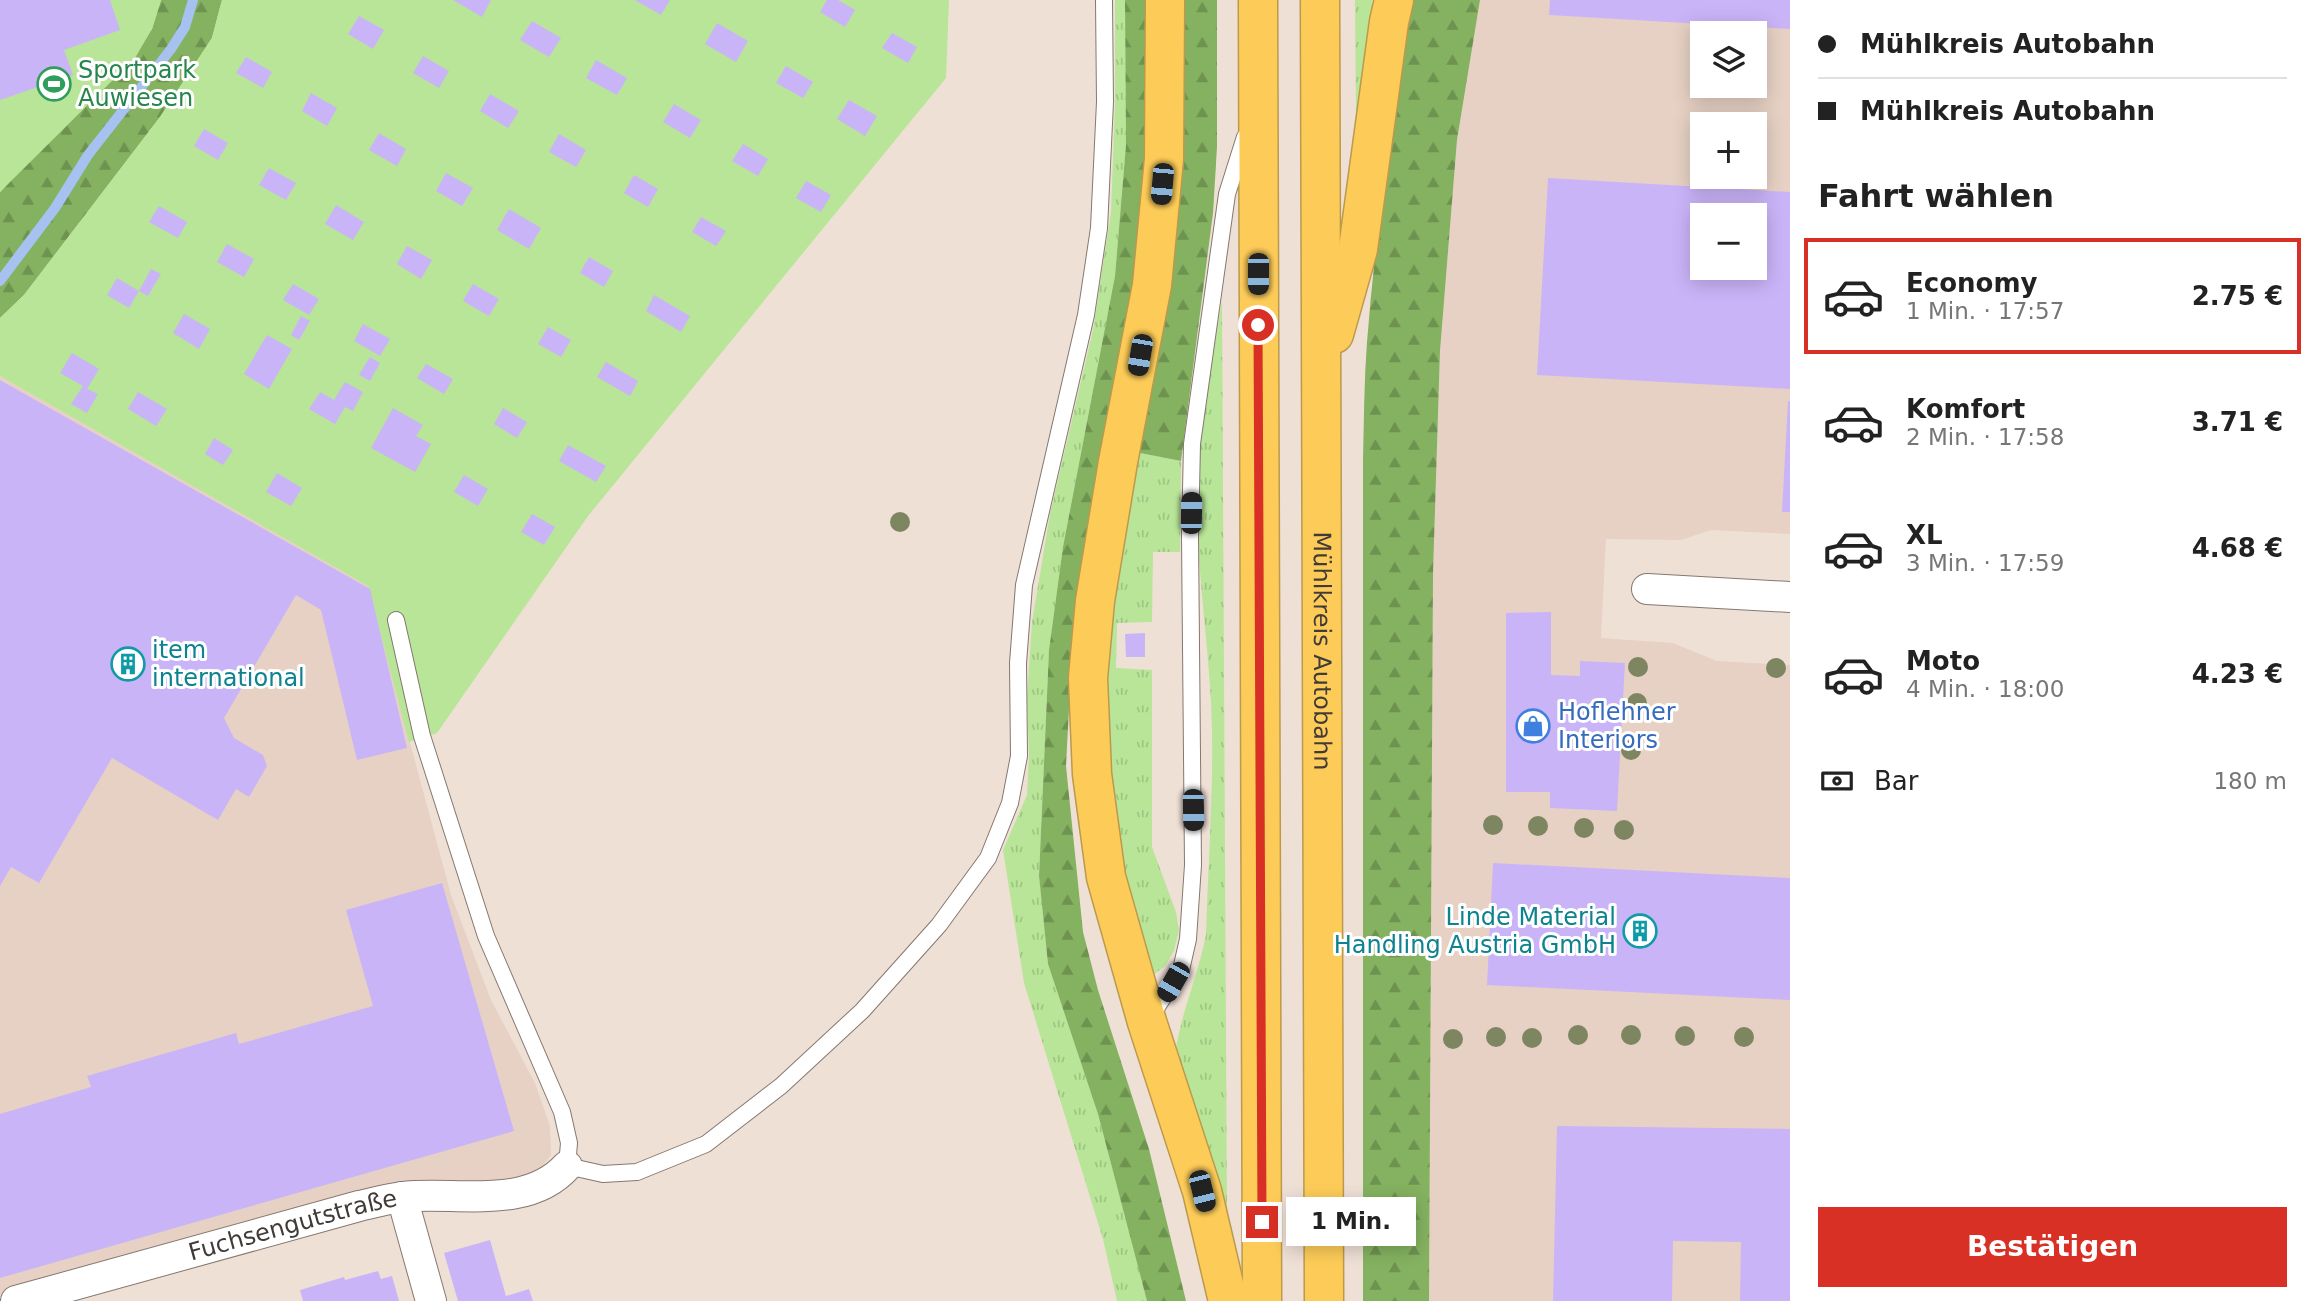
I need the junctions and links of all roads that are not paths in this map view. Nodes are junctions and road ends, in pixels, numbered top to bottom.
1 (1104, 0) edge
2 (1165, 0) edge
3 (1258, 0) edge
4 (1320, 0) edge
5 (1390, 7) edge
6 (1259, 94) junction
7 (1321, 376) junction
8 (1647, 589) dead end
9 (1790, 597) edge
10 (396, 620) dead end
11 (1147, 1022) junction
12 (566, 1166) junction
13 (402, 1197) junction
14 (16, 1301) edge
15 (431, 1301) edge
16 (1228, 1301) edge
17 (1262, 1301) edge
18 (1324, 1301) edge

1 - 12 lane
2 - 11 highway
3 - 6 highway
4 - 7 highway, Mühlkreis Autobahn
5 - 7 highway
6 - 11 lane
6 - 17 highway
7 - 18 highway, Mühlkreis Autobahn
8 - 9 street
10 - 12 lane
11 - 16 highway
12 - 13 street, Fuchsengutstraße
13 - 14 street, Fuchsengutstraße
13 - 15 street

